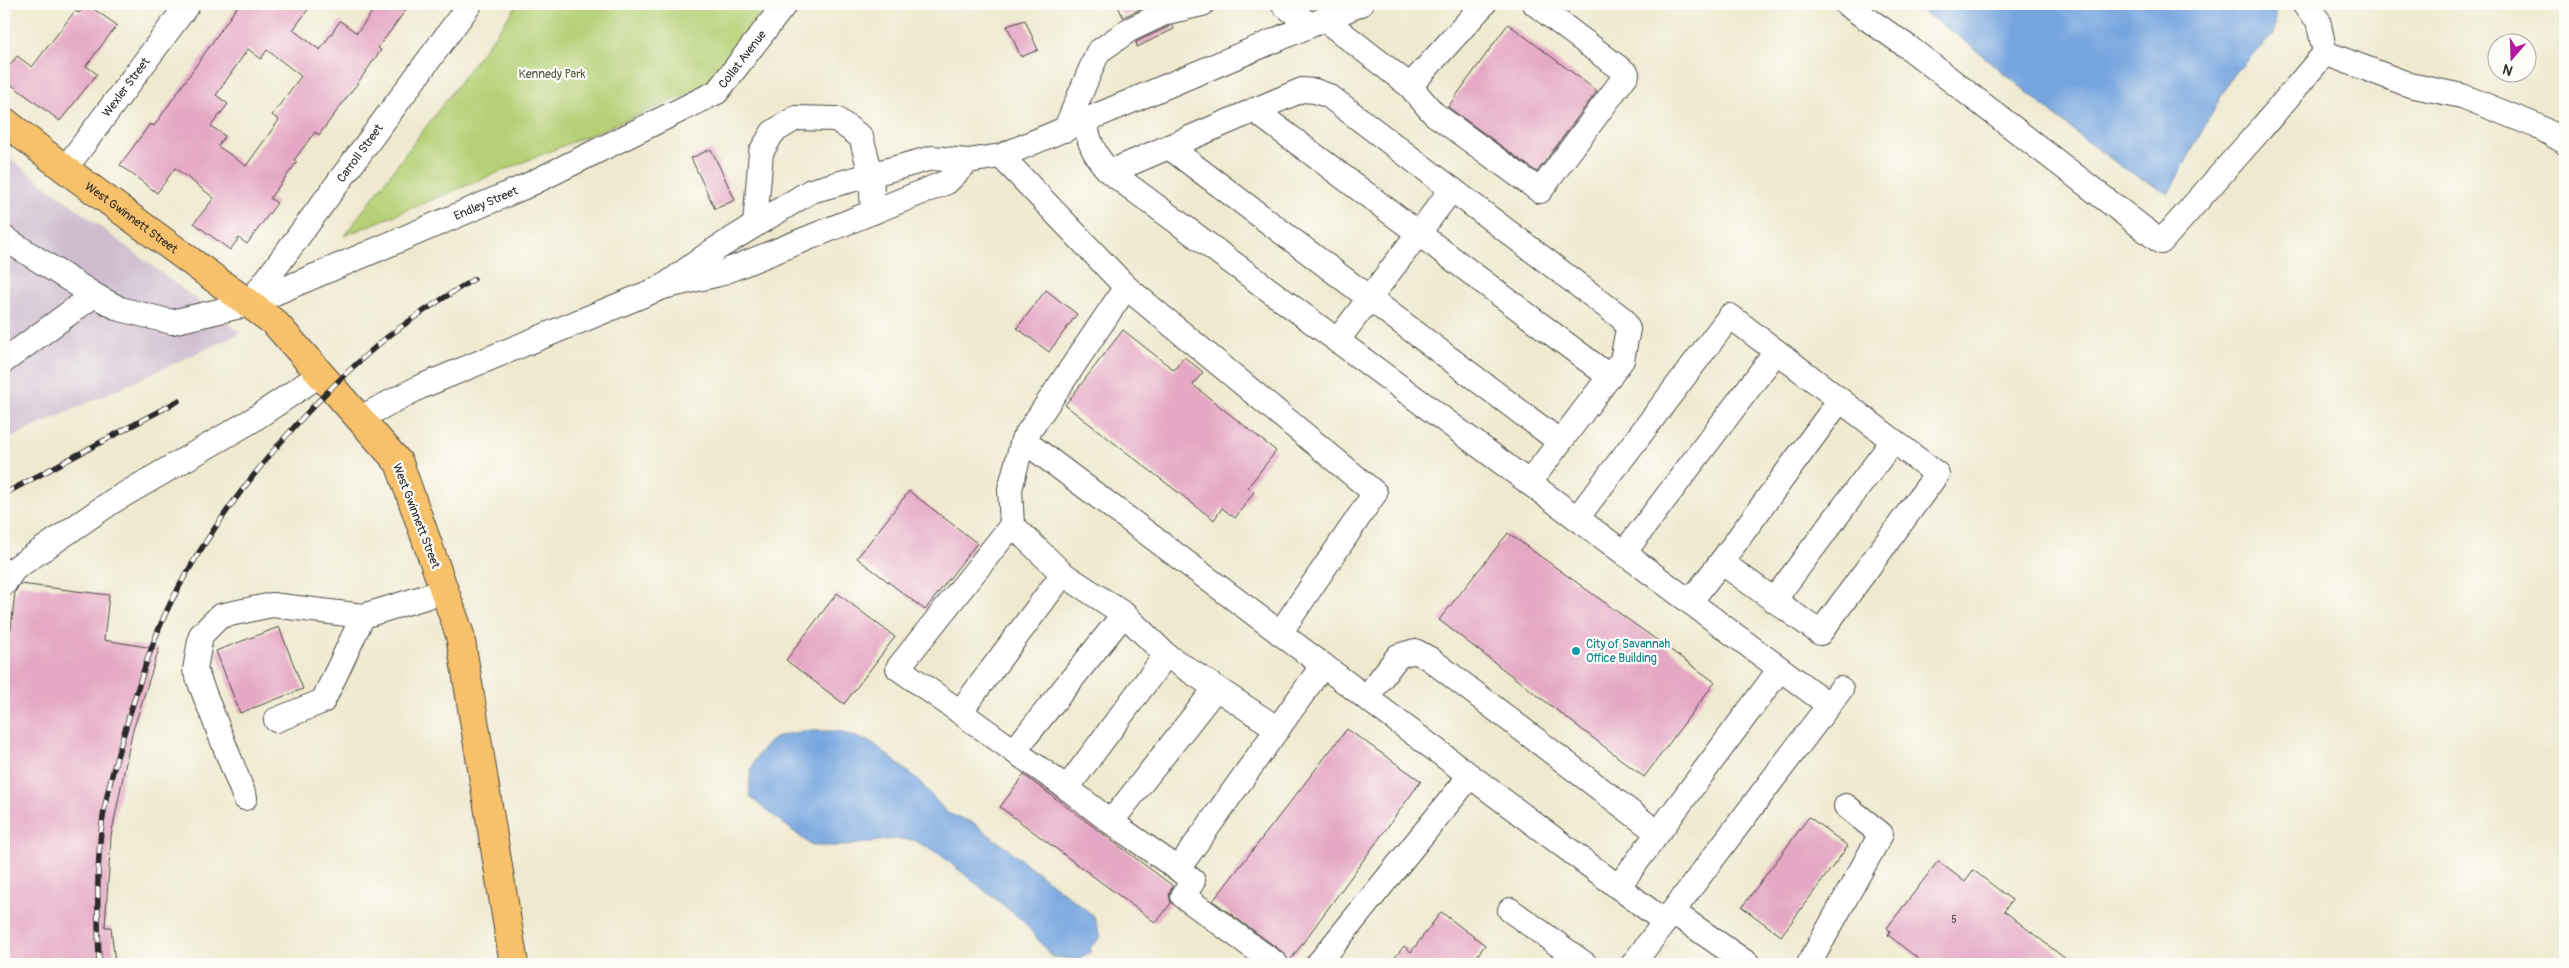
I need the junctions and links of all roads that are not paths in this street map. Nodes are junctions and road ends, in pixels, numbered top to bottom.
1 (188, 4) edge
2 (470, 4) edge
3 (785, 4) edge
4 (1202, 4) edge
5 (1283, 4) edge
6 (1361, 4) edge
7 (1484, 4) edge
8 (1535, 4) edge
9 (1846, 4) edge
10 (2304, 4) edge
11 (1317, 22) junction
12 (2325, 53) junction
13 (1410, 86) junction
14 (717, 92) joint
15 (1254, 110) junction
16 (4, 121) edge
17 (1075, 126) junction
18 (2565, 142) edge
19 (1169, 147) junction
20 (1001, 156) junction
21 (968, 161) junction
22 (65, 169) junction
23 (1110, 172) junction
24 (871, 174) junction
25 (1452, 189) junction
26 (873, 212) junction
27 (755, 225) junction
28 (1419, 234) junction
29 (4, 238) edge
30 (662, 287) junction
31 (1126, 287) junction
32 (94, 296) junction
33 (1370, 298) junction
34 (249, 304) junction
35 (1337, 341) junction
36 (1776, 352) junction
37 (4, 361) edge
38 (321, 374) junction
39 (1610, 377) junction
40 (1840, 400) junction
41 (360, 418) junction
42 (1024, 440) junction
43 (1893, 441) junction
44 (1560, 442) junction
45 (1529, 482) junction
46 (1577, 518) junction
47 (1012, 524) junction
48 (1624, 553) junction
49 (1721, 562) junction
50 (1063, 574) junction
51 (4, 584) edge
52 (445, 591) junction
53 (1774, 600) junction
54 (1690, 602) junction
55 (1124, 614) junction
56 (363, 616) junction
57 (1280, 633) junction
58 (1166, 655) junction
59 (1323, 665) junction
60 (1780, 669) junction
61 (1216, 688) junction
62 (1366, 698) junction
63 (960, 712) junction
64 (276, 720) dead end
65 (1278, 729) junction
66 (1014, 751) junction
67 (1470, 776) junction
68 (1070, 790) junction
69 (245, 798) dead end
70 (1846, 806) dead end
71 (1111, 822) junction
72 (1658, 833) junction
73 (1178, 869) junction
74 (1618, 887) junction
75 (1510, 910) dead end
76 (1669, 917) junction
77 (514, 964) edge
78 (1276, 964) edge
79 (1318, 964) edge
80 (1585, 964) edge
81 (1633, 964) edge
82 (1748, 964) edge
83 (1808, 964) edge

1 - 22 street, Wexler Street
2 - 34 street, Carroll Street
3 - 14 street, Collat Avenue
4 - 17 street
5 - 11 street
6 - 11 street
7 - 13 street
8 - 13 street
9 - 12 street
10 - 12 street
11 - 13 street
11 - 17 street
12 - 18 street
14 - 34 street, Endley Street
15 - 19 street
15 - 25 street
15 - 28 street
16 - 22 main road, West Gwinnett Street
17 - 20 street
17 - 23 street
19 - 23 street
19 - 33 street
20 - 21 street
20 - 31 street
21 - 24 street
21 - 26 street
22 - 34 main road, West Gwinnett Street
23 - 35 street
24 - 26 street
24 - 27 street
24 - 27 street
25 - 28 street
25 - 39 street
26 - 30 street
27 - 30 street
28 - 33 street
28 - 39 street
29 - 32 street, Endley Street
30 - 41 street
31 - 42 street
31 - 57 street
32 - 34 street, Endley Street
32 - 37 street
33 - 35 street
33 - 44 street
34 - 38 main road, West Gwinnett Street
35 - 45 street
36 - 40 street
36 - 46 street
36 - 48 street
38 - 41 main road, West Gwinnett Street
38 - 51 street
39 - 44 street
40 - 43 street
40 - 49 street
41 - 52 main road, West Gwinnett Street
42 - 47 street
42 - 57 street
43 - 53 street
43 - 53 street
44 - 45 street
45 - 46 street
46 - 48 street
47 - 50 street
47 - 63 street
48 - 54 street
49 - 53 street
49 - 54 street
50 - 55 street
50 - 63 street
52 - 56 street
52 - 77 main road, West Gwinnett Street
54 - 60 street
55 - 58 street
55 - 66 street
56 - 64 street
56 - 69 street
57 - 59 street
58 - 61 street
58 - 68 street
59 - 62 street
59 - 65 street
60 - 72 street
60 - 76 street
61 - 65 street
61 - 71 street
62 - 67 street
62 - 72 street
63 - 66 street
65 - 73 street
66 - 68 street
67 - 74 street
67 - 79 street
68 - 71 street
70 - 83 street
71 - 73 street
72 - 74 street
73 - 78 street
74 - 76 street
75 - 80 street
76 - 81 street
76 - 82 street

